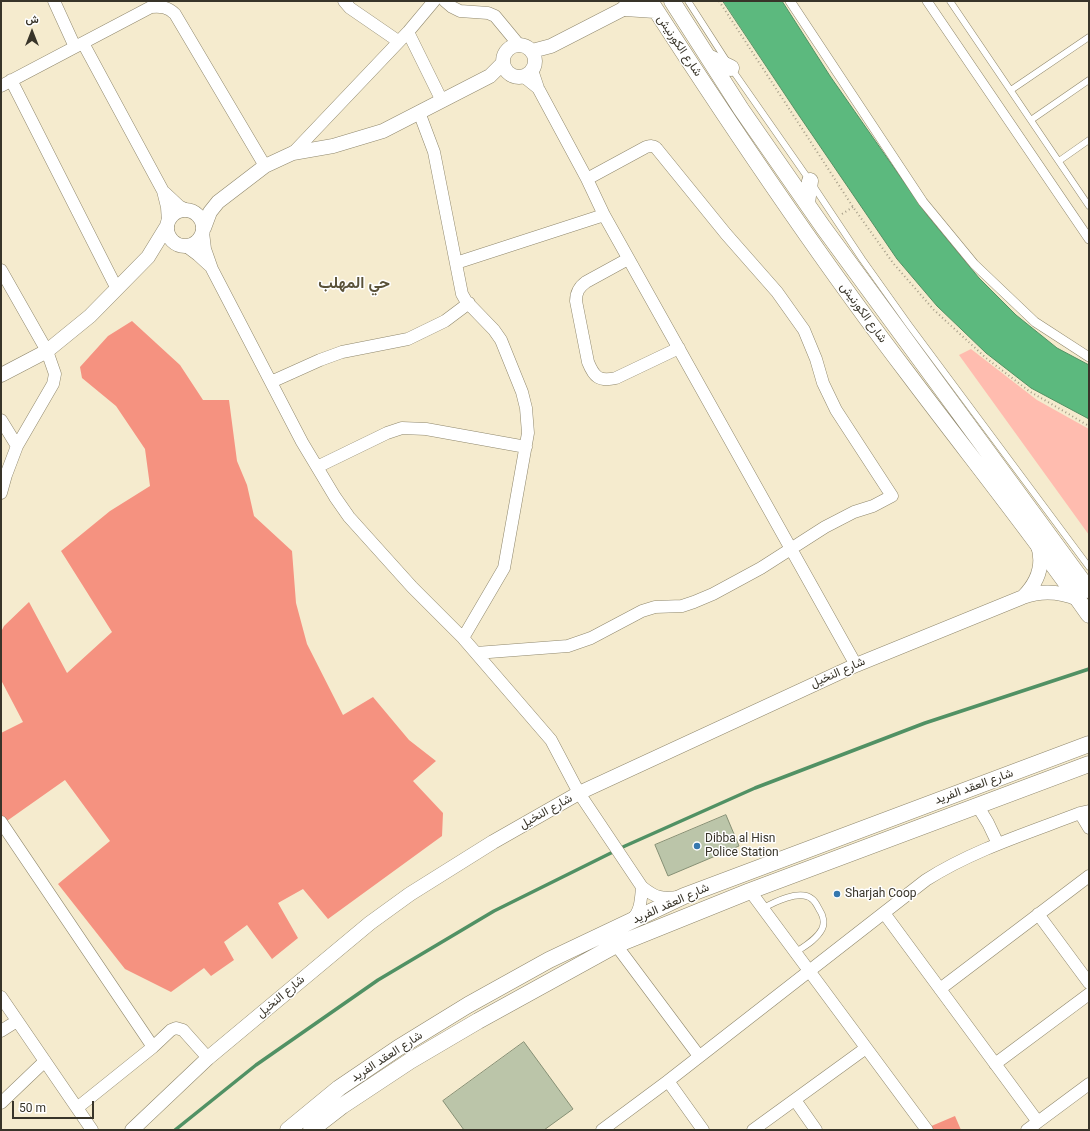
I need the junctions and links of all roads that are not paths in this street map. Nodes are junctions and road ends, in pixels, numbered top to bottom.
1 (54, 1) edge
2 (344, 1) edge
3 (434, 1) edge
4 (445, 1) edge
5 (672, 1) edge
6 (688, 1) edge
7 (790, 1) edge
8 (927, 1) edge
9 (950, 1) edge
10 (167, 4) edge
11 (628, 4) edge
12 (652, 6) edge
13 (408, 32) junction
14 (1089, 37) edge
15 (398, 41) junction
16 (79, 45) junction
17 (514, 46) junction
18 (708, 57) junction
19 (503, 63) junction
20 (527, 67) junction
21 (731, 68) junction
22 (490, 76) junction
23 (1089, 80) edge
24 (6, 83) edge
25 (1011, 90) junction
26 (442, 101) junction
27 (419, 112) junction
28 (1031, 120) junction
29 (1089, 140) edge
30 (293, 153) junction
31 (1059, 161) junction
32 (265, 166) junction
33 (588, 179) junction
34 (810, 181) junction
35 (163, 191) junction
36 (218, 202) junction
37 (806, 204) junction
38 (1089, 206) edge
39 (187, 210) junction
40 (604, 215) junction
41 (167, 224) junction
42 (203, 230) junction
43 (1089, 239) edge
44 (183, 246) junction
45 (148, 257) junction
46 (628, 259) junction
47 (456, 262) junction
48 (212, 269) junction
49 (1, 270) edge
50 (117, 289) junction
51 (469, 303) junction
52 (679, 348) junction
53 (47, 351) junction
54 (1089, 357) edge
55 (1, 375) edge
56 (271, 382) junction
57 (1, 420) edge
58 (17, 446) junction
59 (526, 447) junction
60 (317, 467) junction
61 (1, 493) edge
62 (1035, 540) junction
63 (791, 549) junction
64 (1089, 567) edge
65 (1084, 595) edge
66 (1023, 597) junction
67 (1089, 615) edge
68 (463, 638) junction
69 (476, 653) junction
70 (856, 665) junction
71 (1089, 744) edge
72 (1089, 764) edge
73 (579, 793) junction
74 (977, 805) junction
75 (1084, 812) edge
76 (1, 822) edge
77 (1089, 828) edge
78 (998, 844) junction
79 (1089, 876) edge
80 (642, 887) junction
81 (750, 891) junction
82 (684, 896) junction
83 (762, 909) junction
84 (884, 913) junction
85 (1038, 914) junction
86 (626, 924) junction
87 (616, 946) junction
88 (796, 952) junction
89 (810, 970) junction
90 (1089, 983) edge
91 (940, 989) junction
92 (1089, 994) edge
93 (1, 997) edge
94 (17, 1021) junction
95 (1, 1031) edge
96 (153, 1047) junction
97 (866, 1048) junction
98 (699, 1056) junction
99 (208, 1058) junction
100 (45, 1061) junction
101 (995, 1064) junction
102 (668, 1081) junction
103 (1089, 1084) edge
104 (795, 1100) junction
105 (1, 1104) edge
106 (77, 1108) junction
107 (1038, 1122) junction
108 (92, 1130) edge
109 (132, 1130) edge
110 (288, 1130) edge
111 (311, 1130) edge
112 (602, 1130) edge
113 (703, 1130) edge
114 (754, 1130) edge
115 (816, 1130) edge
116 (927, 1130) edge
117 (1027, 1130) edge

1 - 16 street
2 - 15 street
3 - 13 street
4 - 17 street
5 - 18 main road, شارع الكورنيش
6 - 21 lane
7 - 54 street
8 - 43 street
9 - 25 lane
10 - 16 street
10 - 32 street
11 - 12 main road
11 - 20 street
12 - 62 main road, شارع الكورنيش
13 - 15 street
13 - 26 street
14 - 25 lane
15 - 30 street
16 - 24 street
16 - 35 street
17 - 19 street
17 - 20 street
18 - 21 main road
18 - 37 main road, شارع الكورنيش
19 - 20 street
19 - 22 street
20 - 22 street
20 - 33 street
21 - 34 lane
22 - 26 street
23 - 28 lane
24 - 50 street
25 - 28 lane
26 - 27 street
27 - 30 street
27 - 47 street
28 - 31 lane
29 - 31 lane
30 - 32 street
31 - 38 lane
32 - 36 street
33 - 40 street
33 - 63 street
34 - 37 main road
34 - 64 lane
35 - 39 street
35 - 41 street
36 - 39 street
36 - 42 street
37 - 65 main road, شارع الكورنيش
39 - 41 street
39 - 42 street
40 - 46 street
40 - 47 street
41 - 44 street
41 - 45 street
42 - 44 street
42 - 48 street
44 - 45 street
44 - 48 street
45 - 50 street
46 - 52 street
46 - 52 street
47 - 51 street
48 - 56 street
49 - 53 street
50 - 53 street
51 - 56 street
51 - 59 street
52 - 63 street
53 - 55 street
53 - 58 street
56 - 60 street
57 - 58 street
58 - 61 street
59 - 60 street
59 - 68 street
60 - 68 street
62 - 65 main road, شارع الكورنيش
62 - 66 street, شارع النخيل
63 - 69 street
63 - 70 street
65 - 66 street, شارع النخيل
65 - 67 main road, شارع الكورنيش
66 - 70 street, شارع النخيل
68 - 69 street
69 - 73 street
70 - 73 street, شارع النخيل
71 - 82 main road, شارع العقد الفريد
72 - 74 main road, شارع العقد الفريد
73 - 80 street
73 - 99 street, شارع النخيل
74 - 78 street
74 - 81 main road, شارع العقد الفريد
75 - 77 street
75 - 78 street
76 - 96 street
78 - 84 street
79 - 85 street
80 - 82 street
80 - 86 street
81 - 83 street
81 - 87 main road, شارع العقد الفريد
82 - 86 main road, شارع العقد الفريد
83 - 88 street
83 - 88 lane
84 - 89 street
84 - 91 street
85 - 90 street
85 - 91 street
86 - 110 main road, شارع العقد الفريد
87 - 98 street
87 - 111 main road, شارع العقد الفريد
88 - 89 street
89 - 97 street
89 - 98 street
91 - 101 street
92 - 101 street
93 - 94 street
94 - 95 street
94 - 100 street
96 - 99 street
96 - 106 street
97 - 104 street
97 - 116 street
98 - 102 street
99 - 109 street, شارع النخيل
100 - 105 street
100 - 106 street
101 - 107 street
102 - 112 street
102 - 113 street
103 - 107 street
104 - 114 street
104 - 115 street
106 - 108 street
107 - 117 street

